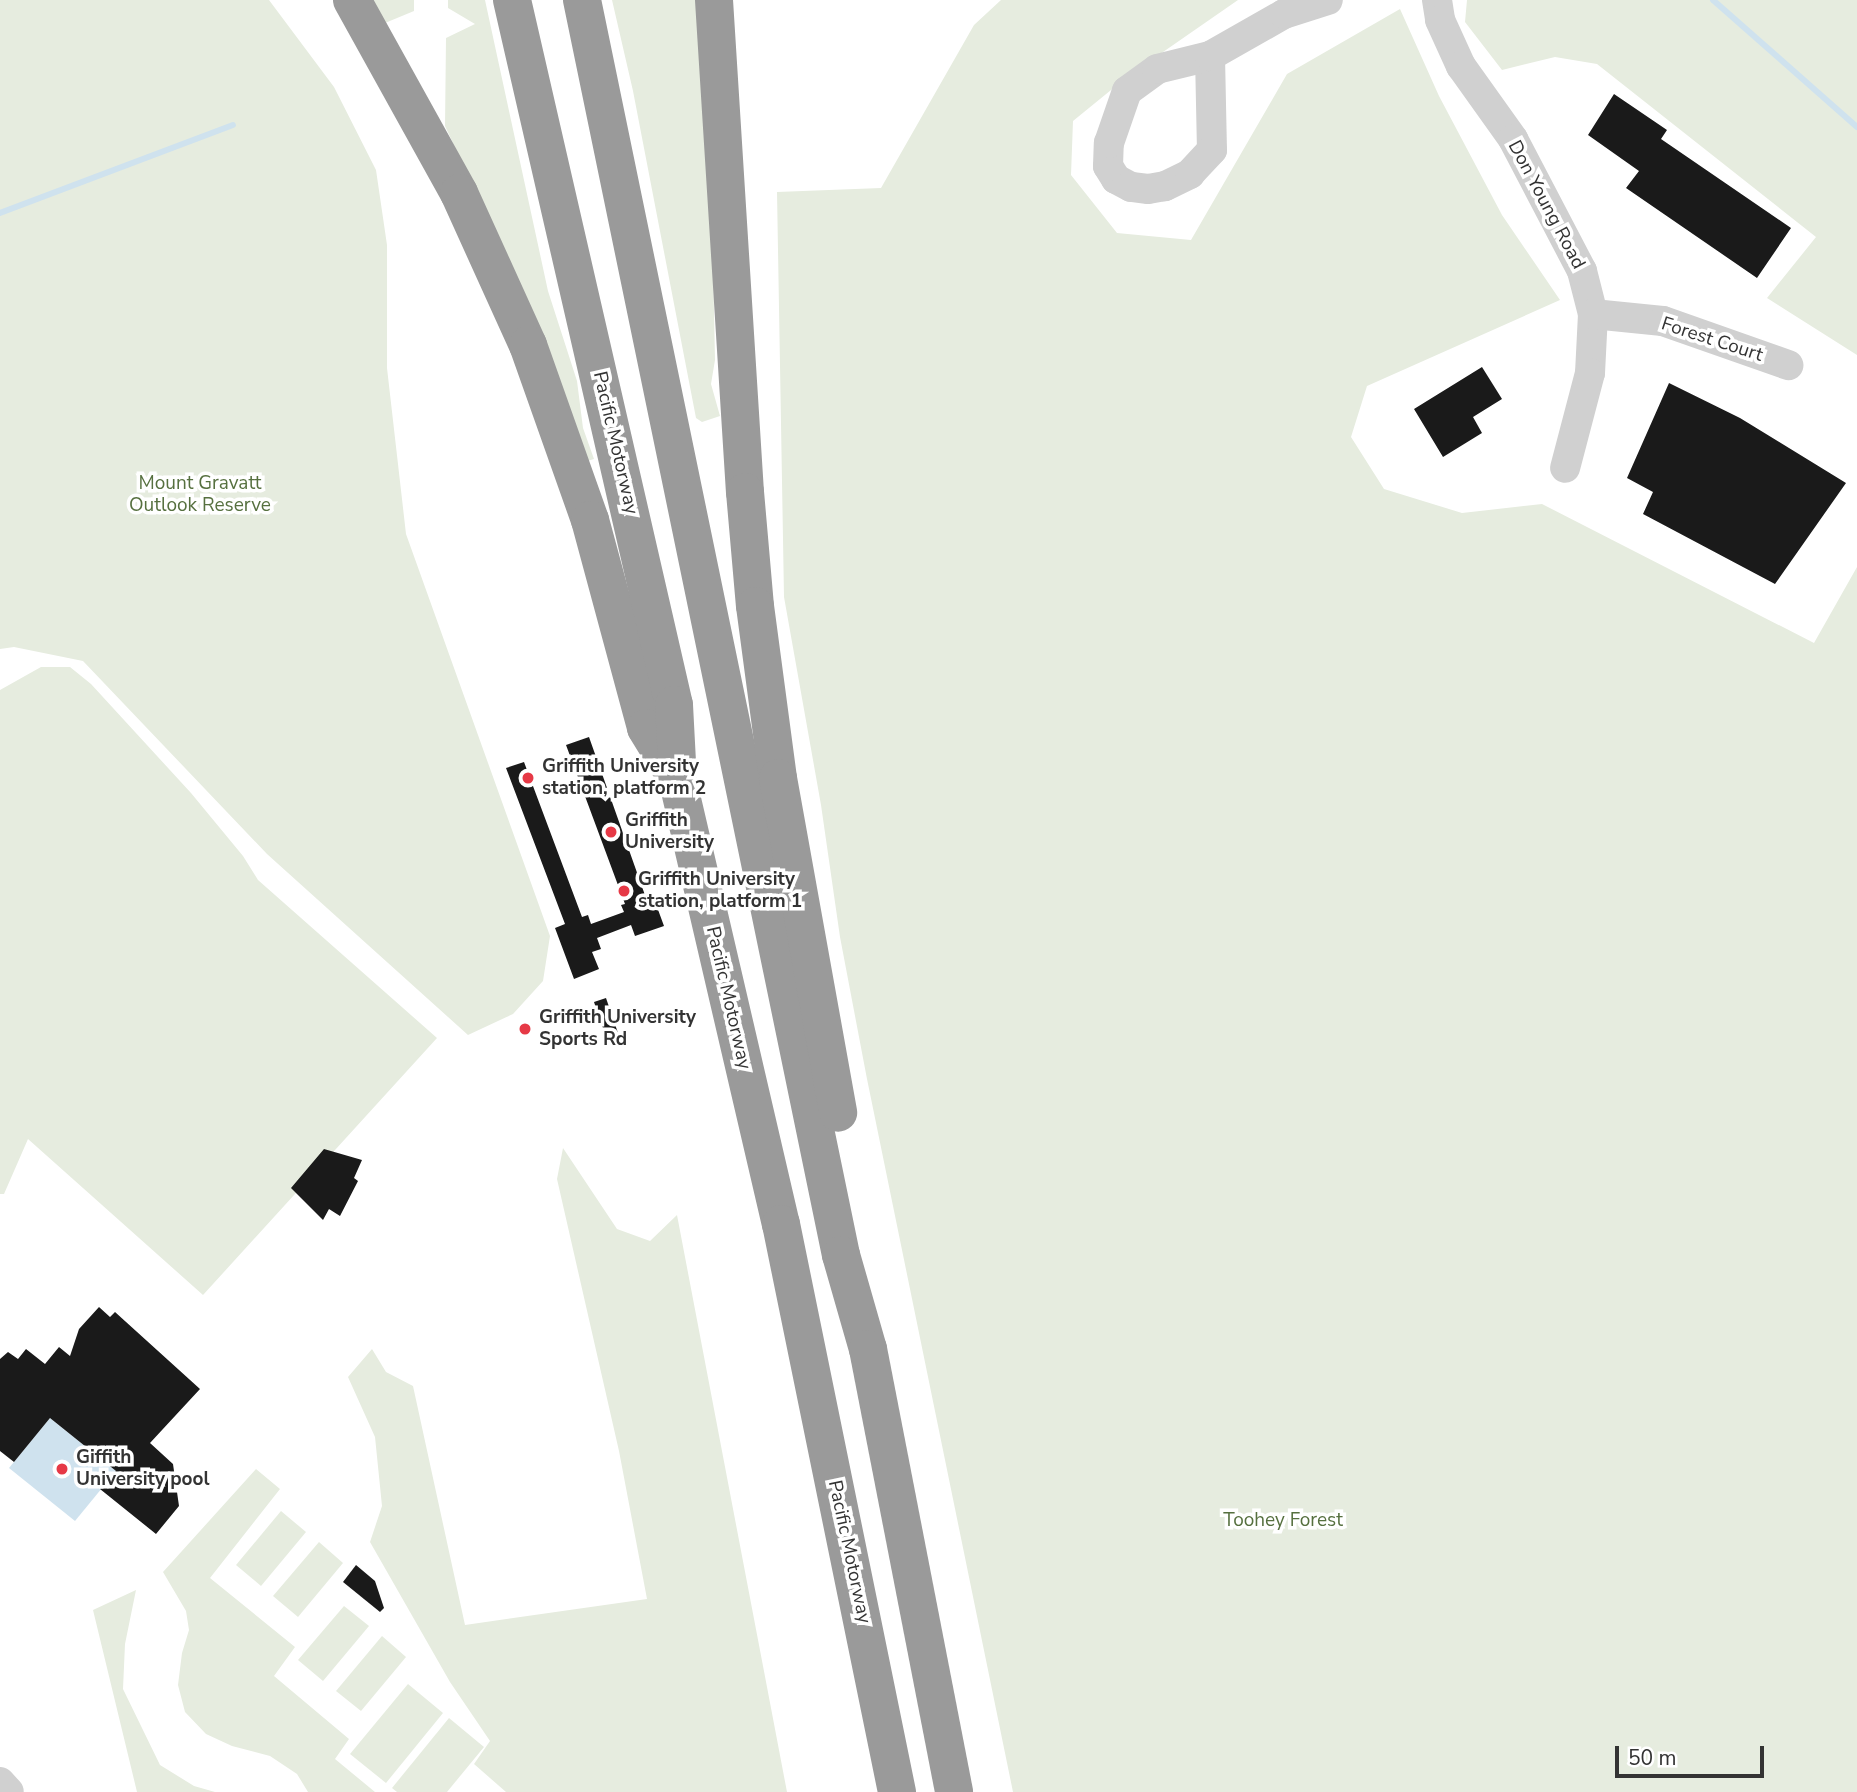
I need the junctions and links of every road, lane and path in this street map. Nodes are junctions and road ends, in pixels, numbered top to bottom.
1 (352, 0) edge
2 (512, 0) edge
3 (582, 0) edge
4 (713, 0) edge
5 (1328, 0) edge
6 (1437, 0) edge
7 (1210, 56) junction
8 (1593, 314) junction
9 (1788, 365) dead end
10 (1565, 468) dead end
11 (678, 782) junction
12 (868, 1349) junction
13 (897, 1792) edge
14 (954, 1792) edge

1 - 11 highway
2 - 11 highway, Pacific Motorway
3 - 12 highway
4 - 12 highway
5 - 7 street
6 - 8 street, Don Young Road
7 - 7 street
8 - 9 street, Forest Court
8 - 10 street, Don Young Road
11 - 13 highway, Pacific Motorway
12 - 14 highway

